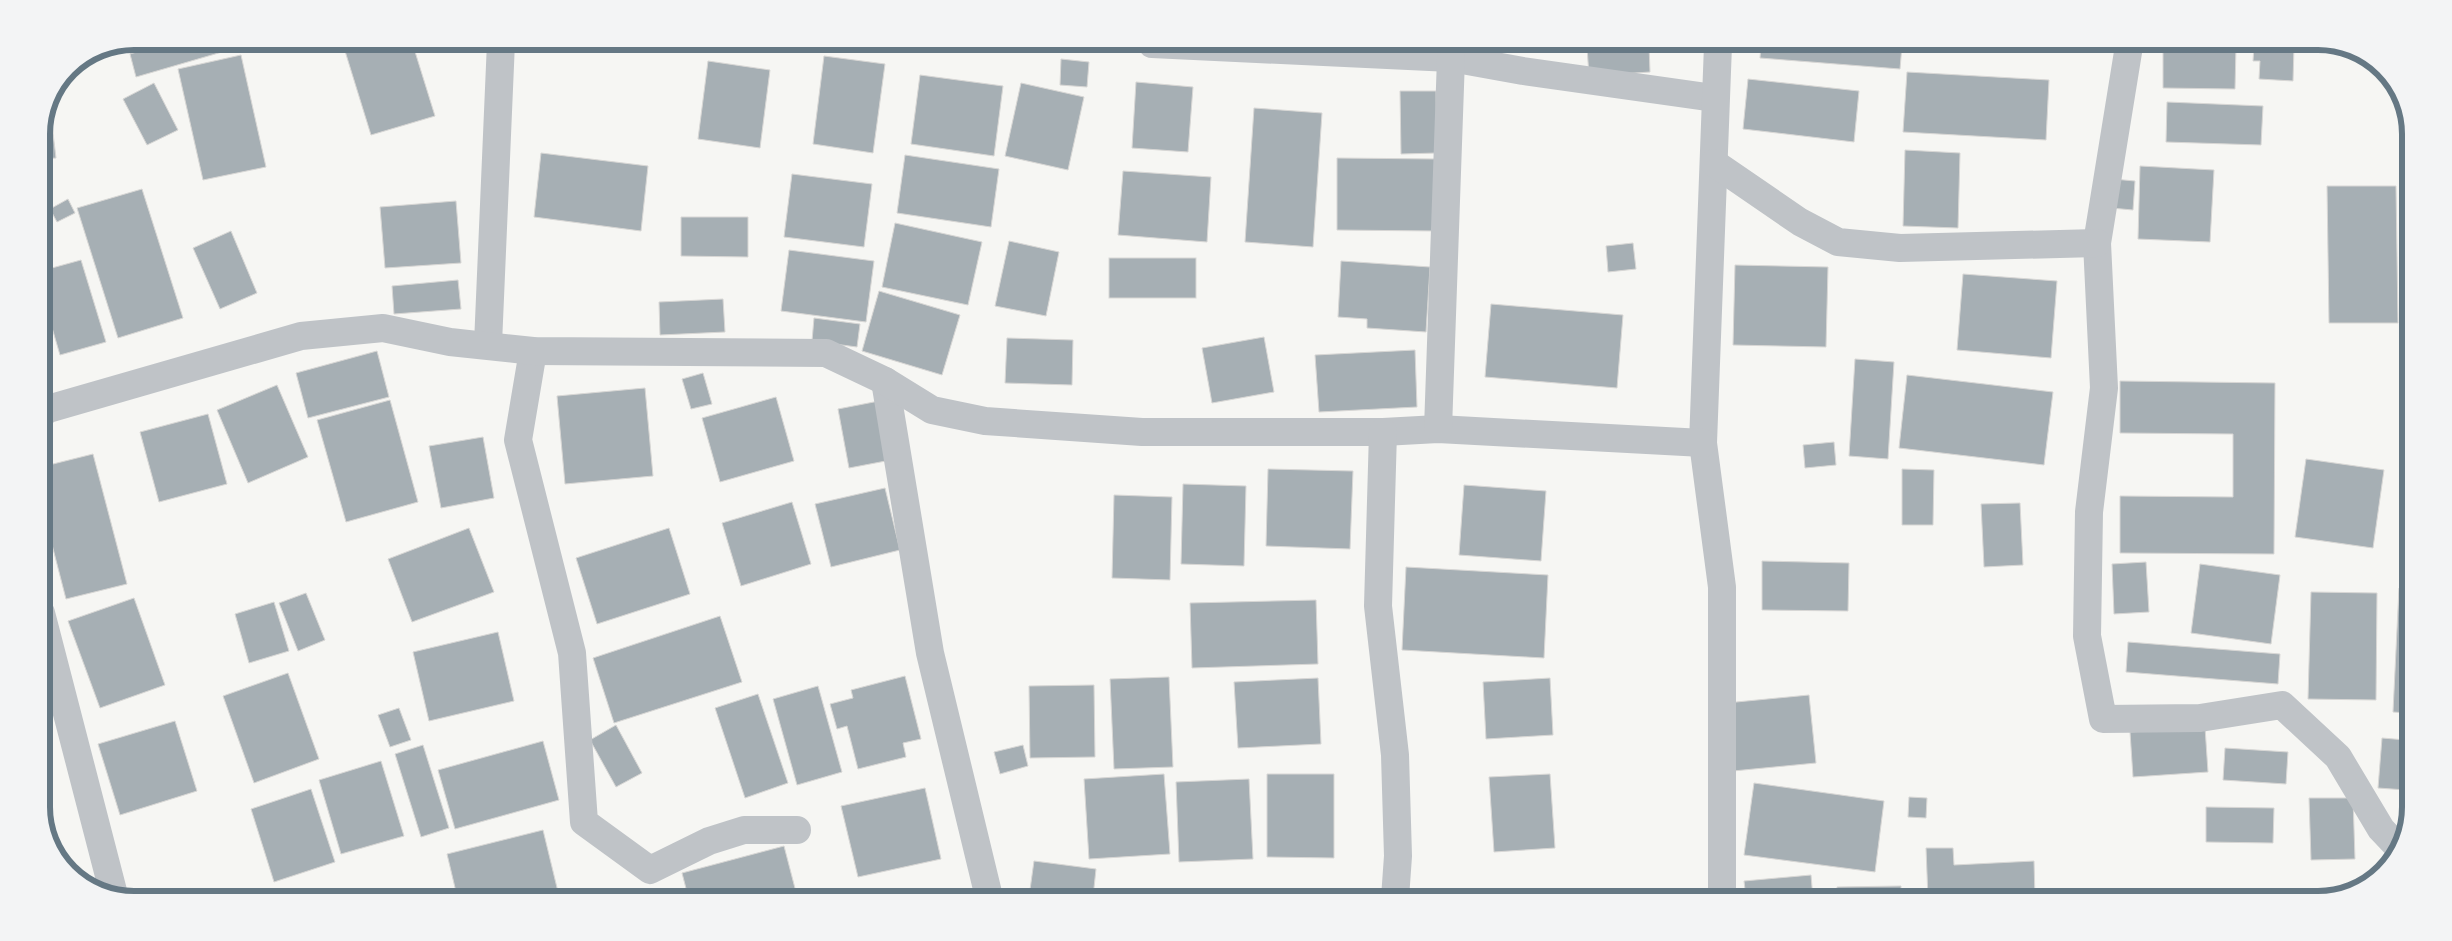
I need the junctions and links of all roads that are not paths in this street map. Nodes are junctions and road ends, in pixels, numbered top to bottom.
1 (501, 50) edge
2 (1280, 50) edge
3 (1718, 50) edge
4 (2128, 50) edge
5 (1451, 58) junction
6 (1714, 98) junction
7 (1714, 163) junction
8 (2097, 243) junction
9 (488, 344) junction
10 (533, 351) junction
11 (884, 381) junction
12 (50, 409) edge
13 (1438, 429) junction
14 (1383, 432) junction
15 (1704, 443) junction
16 (50, 644) edge
17 (797, 830) dead end
18 (2394, 843) edge
19 (112, 888) edge
20 (988, 891) edge
21 (1396, 891) edge
22 (1722, 891) edge

1 - 9 street
2 - 5 street
3 - 6 street
4 - 8 street
5 - 6 street
5 - 13 street
6 - 7 street
7 - 8 street
7 - 15 street
8 - 18 street
9 - 10 street
9 - 12 street
10 - 11 street
10 - 17 street
11 - 14 street
11 - 20 street
13 - 14 street
13 - 15 street
14 - 21 street
15 - 22 street
16 - 19 street

